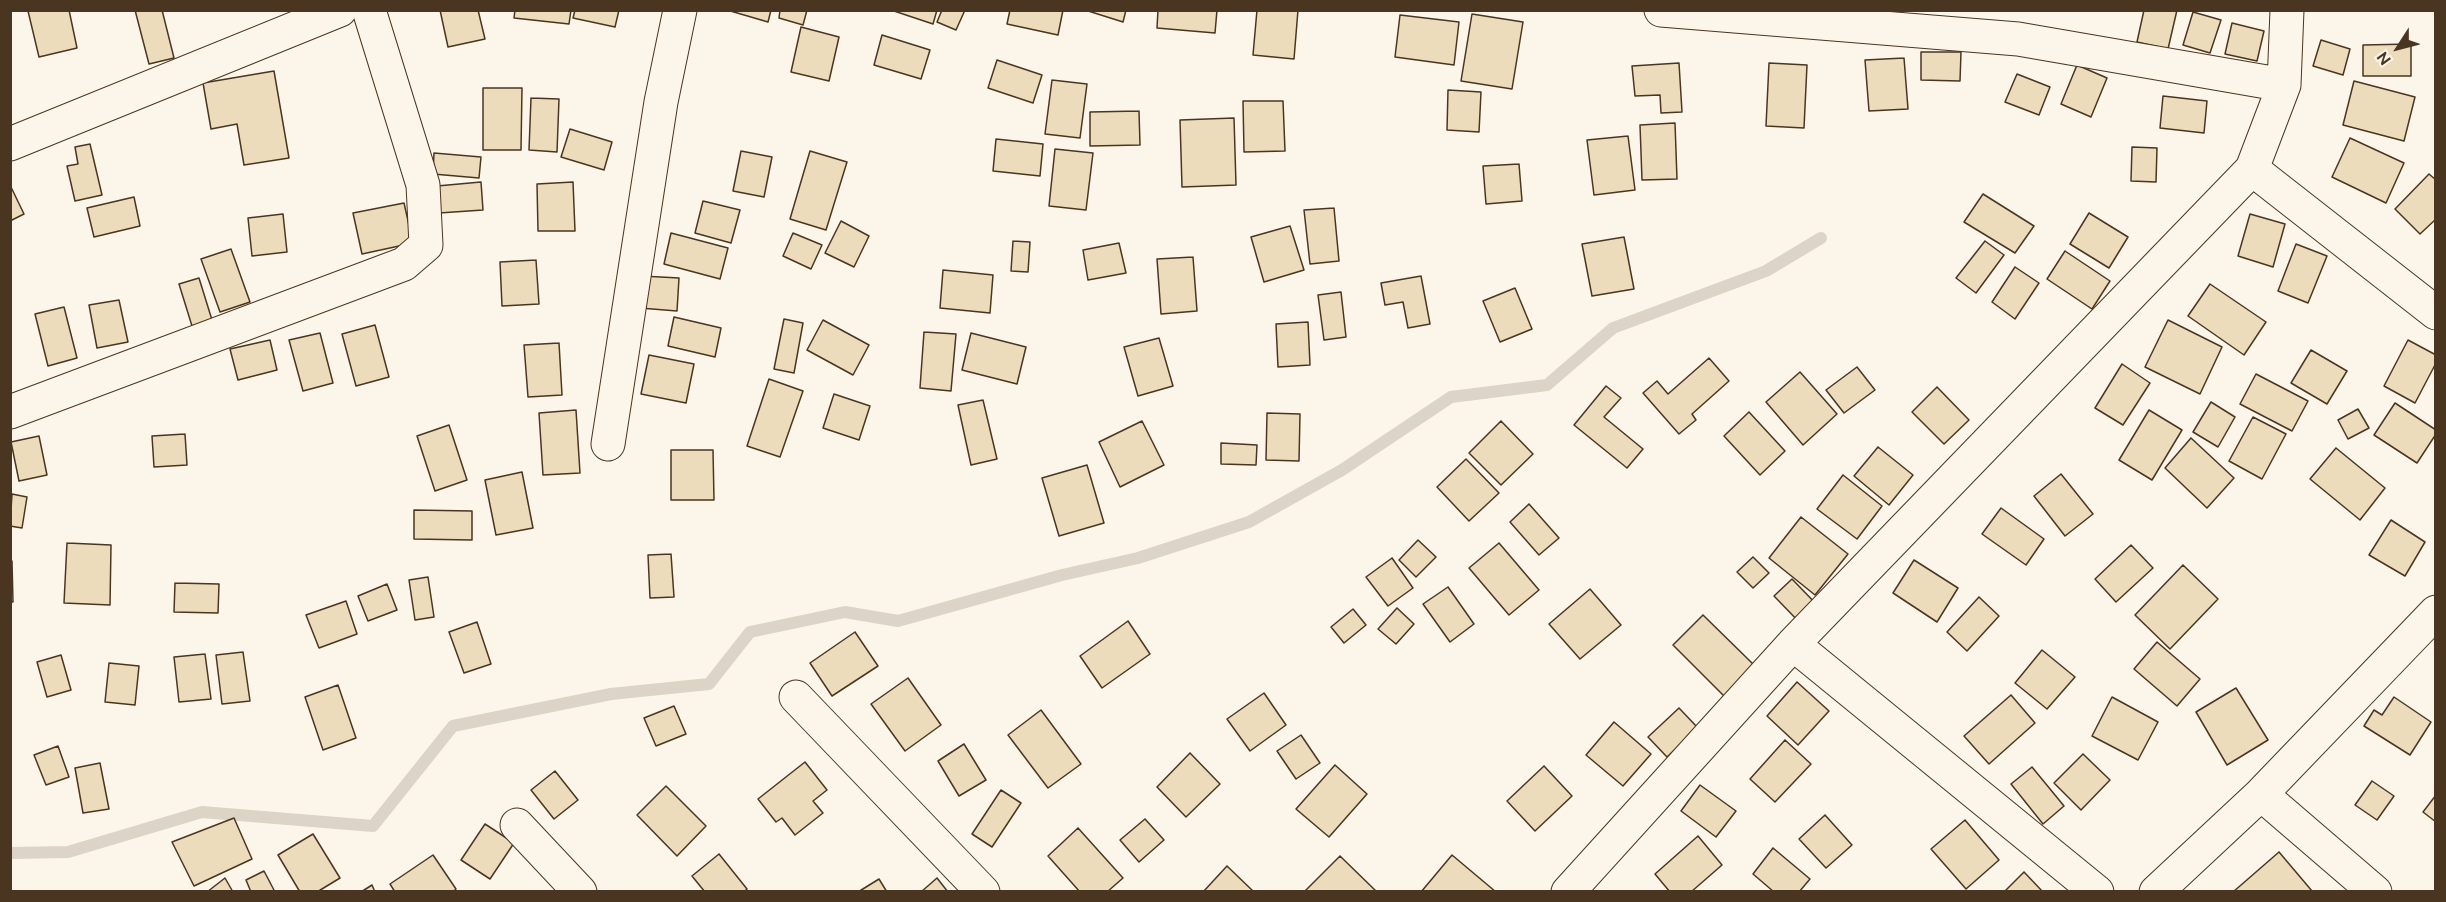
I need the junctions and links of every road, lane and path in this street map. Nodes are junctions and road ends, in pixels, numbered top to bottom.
1 (340, 10) edge
2 (369, 10) edge
3 (680, 10) edge
4 (1661, 10) edge
5 (2287, 10) edge
6 (2284, 85) junction
7 (10, 144) edge
8 (2252, 169) junction
9 (2436, 313) edge
10 (10, 412) edge
11 (608, 444) dead end
12 (2436, 612) edge
13 (1793, 644) junction
14 (796, 697) dead end
15 (2261, 794) junction
16 (517, 825) dead end
17 (1580, 888) edge
18 (580, 891) edge
19 (983, 891) edge
20 (2097, 891) edge
21 (2156, 891) edge
22 (2374, 891) edge

1 - 7 street
2 - 10 street
3 - 11 street
4 - 6 street
5 - 6 street
6 - 8 street
8 - 9 street
8 - 13 street
12 - 15 street
13 - 17 street
13 - 20 street
14 - 19 street
15 - 21 street
15 - 22 street
16 - 18 street

